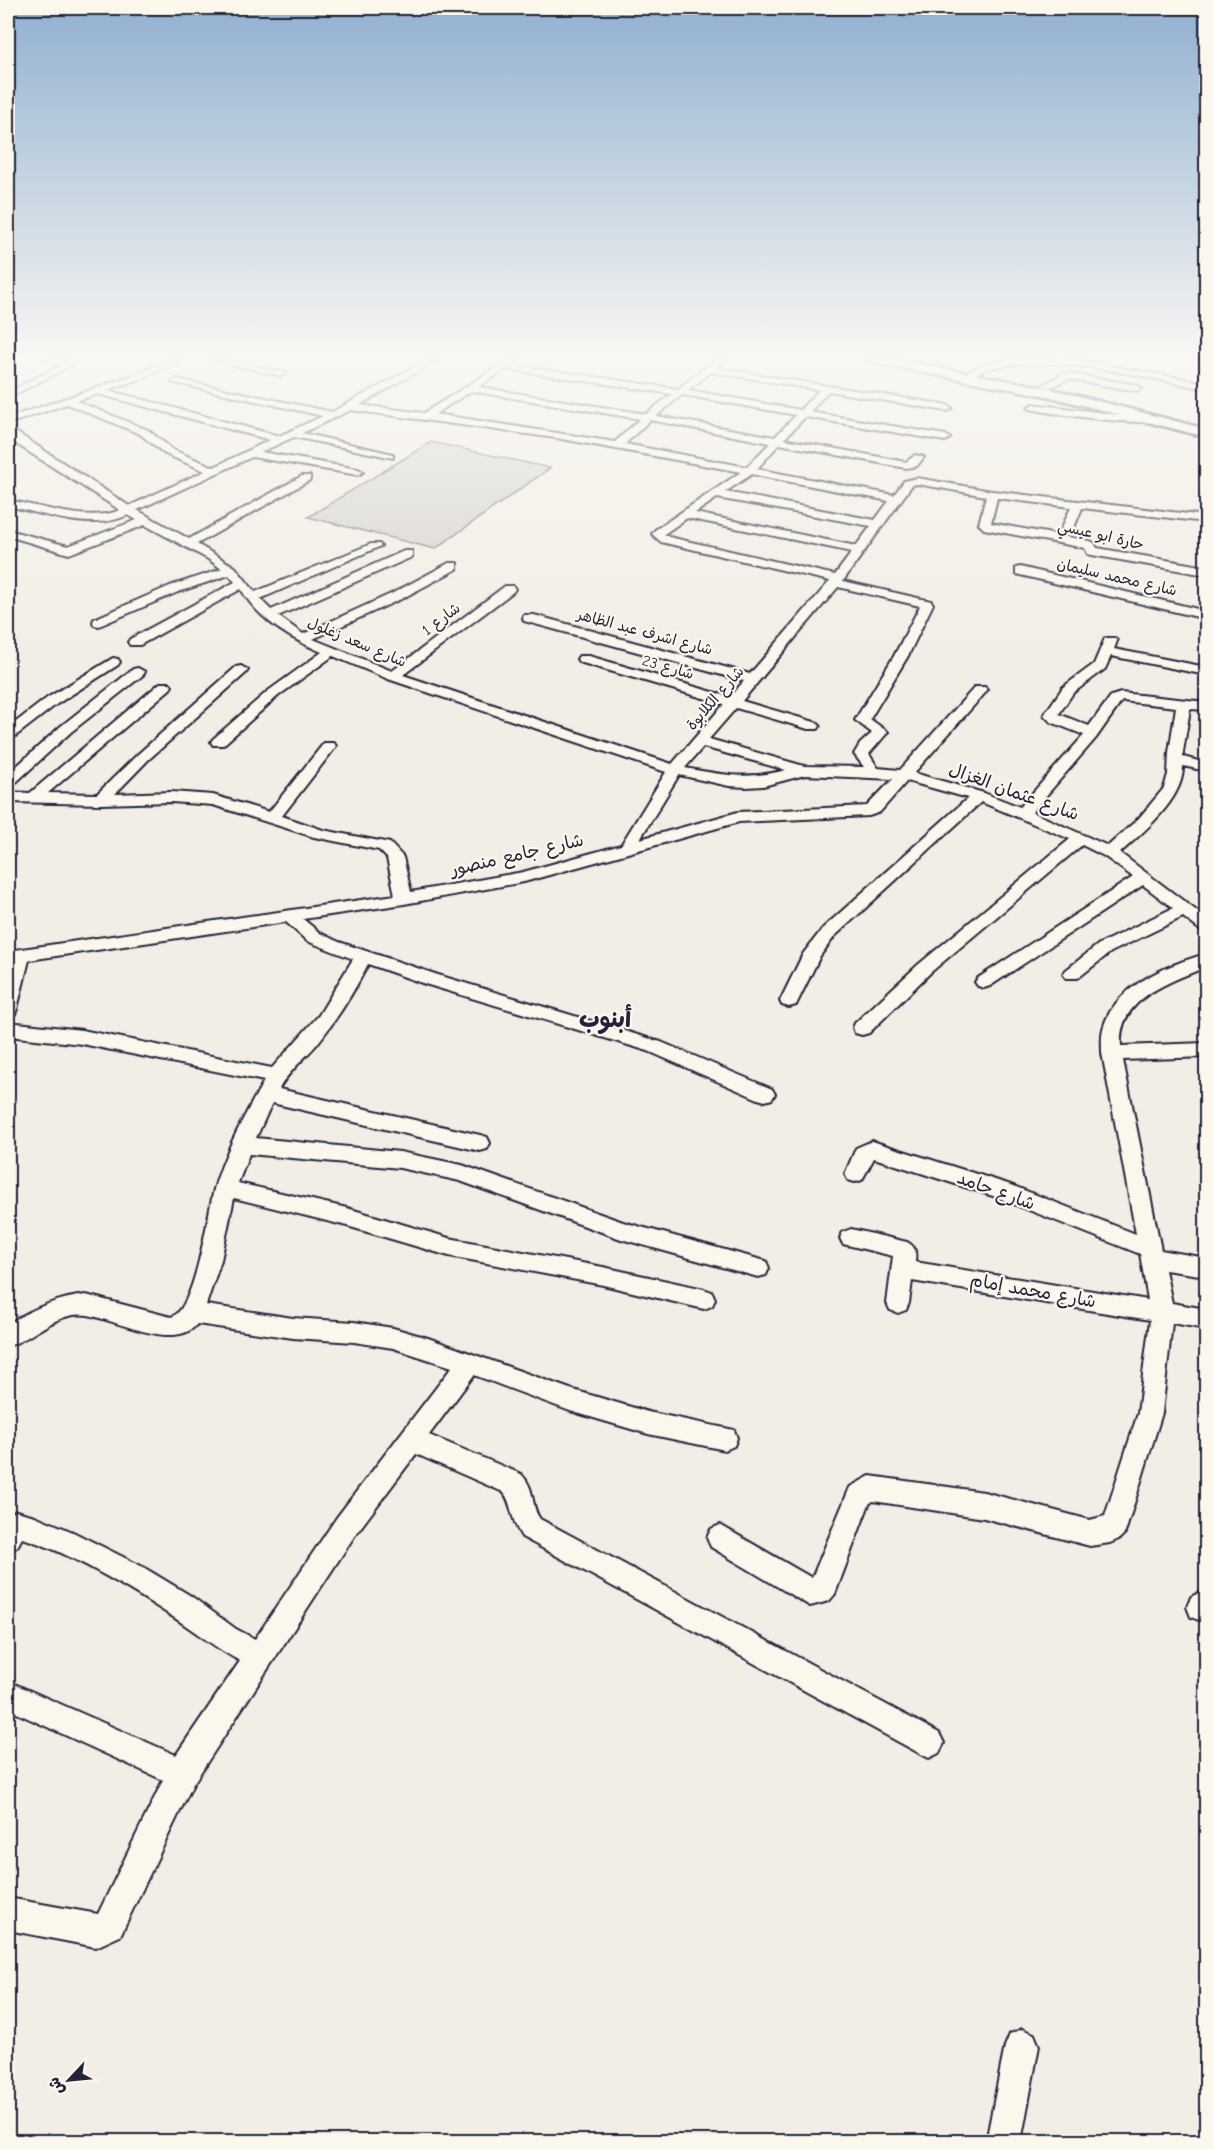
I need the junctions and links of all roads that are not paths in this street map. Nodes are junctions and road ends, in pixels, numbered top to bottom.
1 (48, 459) edge
2 (187, 459) edge
3 (241, 459) edge
4 (284, 459) edge
5 (690, 459) edge
6 (760, 459) edge
7 (876, 459) edge
8 (917, 459) edge
9 (215, 471) junction
10 (749, 471) junction
11 (358, 472) dead end
12 (306, 478) dead end
13 (715, 494) junction
14 (992, 494) junction
15 (896, 499) junction
16 (8, 503) edge
17 (1078, 503) junction
18 (128, 510) junction
19 (684, 514) junction
20 (1206, 519) edge
21 (146, 521) junction
22 (878, 524) junction
23 (1067, 530) dead end
24 (8, 533) edge
25 (188, 544) junction
26 (375, 546) dead end
27 (860, 550) junction
28 (1168, 553) dead end
29 (408, 554) dead end
30 (1206, 562) edge
31 (453, 566) dead end
32 (231, 570) junction
33 (1020, 571) dead end
34 (1206, 571) edge
35 (837, 581) junction
36 (243, 583) junction
37 (509, 589) dead end
38 (252, 598) junction
39 (269, 615) junction
40 (1206, 615) edge
41 (529, 618) dead end
42 (99, 622) dead end
43 (302, 639) junction
44 (135, 642) dead end
45 (332, 651) junction
46 (584, 659) dead end
47 (112, 662) dead end
48 (241, 670) dead end
49 (1206, 671) edge
50 (138, 672) dead end
51 (393, 676) junction
52 (753, 678) junction
53 (165, 686) dead end
54 (980, 690) dead end
55 (732, 703) junction
56 (1184, 703) junction
57 (1206, 706) edge
58 (813, 726) dead end
59 (1091, 733) junction
60 (8, 735) edge
61 (699, 741) junction
62 (218, 742) dead end
63 (330, 746) dead end
64 (1177, 760) junction
65 (1206, 767) edge
66 (675, 770) junction
67 (805, 770) junction
68 (871, 771) junction
69 (904, 775) junction
70 (8, 782) edge
71 (979, 796) junction
72 (8, 797) edge
73 (33, 798) junction
74 (100, 799) junction
75 (1022, 814) junction
76 (272, 818) junction
77 (1081, 838) junction
78 (627, 848) junction
79 (1110, 854) junction
80 (1144, 877) junction
81 (404, 899) junction
82 (1185, 909) junction
83 (291, 916) junction
84 (1206, 926) edge
85 (363, 956) junction
86 (14, 957) edge
87 (1206, 960) edge
88 (1072, 974) dead end
89 (984, 982) dead end
90 (789, 1001) dead end
91 (8, 1009) edge
92 (862, 1028) dead end
93 (8, 1029) edge
94 (1206, 1050) edge
95 (1112, 1053) junction
96 (276, 1076) junction
97 (266, 1094) junction
98 (765, 1094) dead end
99 (480, 1143) dead end
100 (243, 1145) junction
101 (855, 1174) dead end
102 (225, 1188) junction
103 (851, 1238) dead end
104 (1150, 1254) junction
105 (758, 1268) dead end
106 (1206, 1268) edge
107 (904, 1270) junction
108 (705, 1299) dead end
109 (898, 1303) dead end
110 (192, 1313) junction
111 (1162, 1313) junction
112 (1206, 1319) edge
113 (8, 1336) edge
114 (469, 1363) junction
115 (726, 1438) dead end
116 (410, 1439) junction
117 (10, 1527) edge
118 (720, 1538) dead end
119 (260, 1657) junction
120 (8, 1695) edge
121 (929, 1743) dead end
122 (182, 1773) junction
123 (8, 1914) edge
124 (1022, 2046) dead end
125 (1003, 2142) edge

1 - 18 street, شارع سعد زغلول
2 - 9 street
3 - 9 street
4 - 11 street
5 - 10 street
6 - 10 street
7 - 8 street
9 - 18 street
10 - 13 street
10 - 15 street
12 - 25 street
13 - 19 street
13 - 22 street
14 - 15 street, شارع الكلابوة
14 - 17 street
14 - 34 street, حارة ابو عيسي
15 - 22 street, شارع الكلابوة
16 - 18 street
17 - 20 street
17 - 23 street
18 - 21 street, شارع سعد زغلول
19 - 27 street
19 - 35 street
21 - 24 street
21 - 25 street, شارع سعد زغلول
22 - 27 street, شارع الكلابوة
25 - 32 street, شارع سعد زغلول
26 - 38 street
27 - 35 street, شارع الكلابوة
28 - 30 street
29 - 39 street
31 - 43 street
32 - 36 street, شارع سعد زغلول
32 - 42 street
33 - 40 street, شارع محمد سليمان
35 - 52 street, شارع الكلابوة
35 - 68 street
36 - 38 street, شارع سعد زغلول
36 - 44 street
37 - 51 street, شارع 1
38 - 39 street, شارع سعد زغلول
39 - 43 street, شارع سعد زغلول
41 - 52 street, شارع اشرف عبد الظاهر
43 - 45 street, شارع سعد زغلول
45 - 51 street, شارع سعد زغلول
45 - 62 street
46 - 55 street, شارع 23
47 - 60 street
48 - 74 street
49 - 59 street
50 - 70 street
51 - 66 street, شارع سعد زغلول
52 - 55 street, شارع الكلابوة
53 - 73 street
54 - 69 street, شارع جامع منصور
55 - 58 street, شارع 23
55 - 61 street, شارع الكلابوة
56 - 57 street
56 - 59 street
56 - 64 street
59 - 75 street
61 - 66 street, شارع الكلابوة
61 - 67 street
63 - 76 street
64 - 65 street
64 - 79 street
66 - 67 street, شارع عثمان الغزال
66 - 78 street, شارع الكلابوة
67 - 68 street, شارع عثمان الغزال
68 - 69 street, شارع عثمان الغزال
69 - 71 street, شارع عثمان الغزال
69 - 78 street, شارع جامع منصور
71 - 75 street, شارع عثمان الغزال
71 - 90 street
72 - 73 street
73 - 74 street
74 - 76 street
75 - 77 street, شارع عثمان الغزال
76 - 81 street
77 - 79 street, شارع عثمان الغزال
77 - 92 street
78 - 81 street, شارع جامع منصور
79 - 80 street, شارع عثمان الغزال
80 - 82 street, شارع عثمان الغزال
80 - 89 street
81 - 83 street, شارع جامع منصور
82 - 84 street, شارع عثمان الغزال
82 - 88 street
83 - 85 street
83 - 86 street, شارع جامع منصور
85 - 96 street
85 - 98 street
86 - 91 street
87 - 95 street
93 - 96 street
94 - 95 street
95 - 104 street
96 - 97 street
97 - 99 street
97 - 100 street
100 - 102 street
100 - 105 street
101 - 104 street, شارع حامد
102 - 108 street
102 - 110 street
103 - 107 street
104 - 106 street, شارع حامد
104 - 111 street
107 - 109 street
107 - 111 street, شارع محمد إمام
110 - 113 street
110 - 114 street
111 - 112 street, شارع محمد إمام
111 - 118 street
114 - 115 street
114 - 116 street
116 - 119 street
116 - 121 street
117 - 119 street
119 - 122 street
120 - 122 street
122 - 123 street
124 - 125 street

